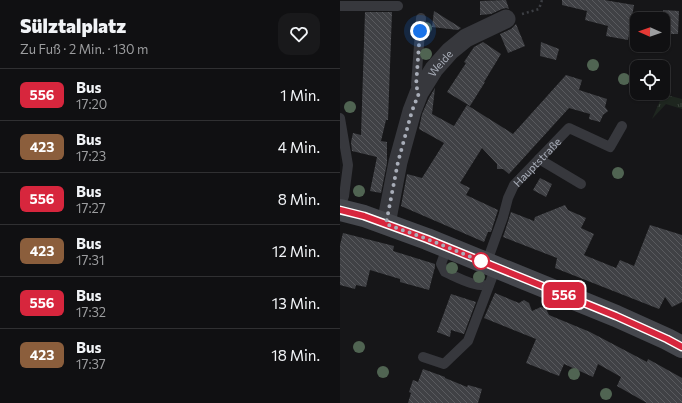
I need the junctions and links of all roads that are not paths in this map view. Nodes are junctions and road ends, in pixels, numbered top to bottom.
1 (340, 6) edge
2 (398, 6) dead end
3 (420, 18) dead end
4 (506, 19) road end
5 (419, 93) junction
6 (340, 118) edge
7 (622, 126) dead end
8 (539, 158) junction
9 (581, 184) dead end
10 (340, 209) edge
11 (386, 224) junction
12 (490, 272) junction
13 (682, 347) edge
14 (423, 356) dead end

1 - 2 lane
3 - 5 lane
4 - 5 street, Weide
5 - 11 street, Weide
6 - 10 lane
7 - 8 lane, Hauptstraße
8 - 9 lane
8 - 12 lane, Hauptstraße
10 - 11 main road
11 - 12 main road
12 - 13 main road
12 - 14 lane, Hauptstraße

